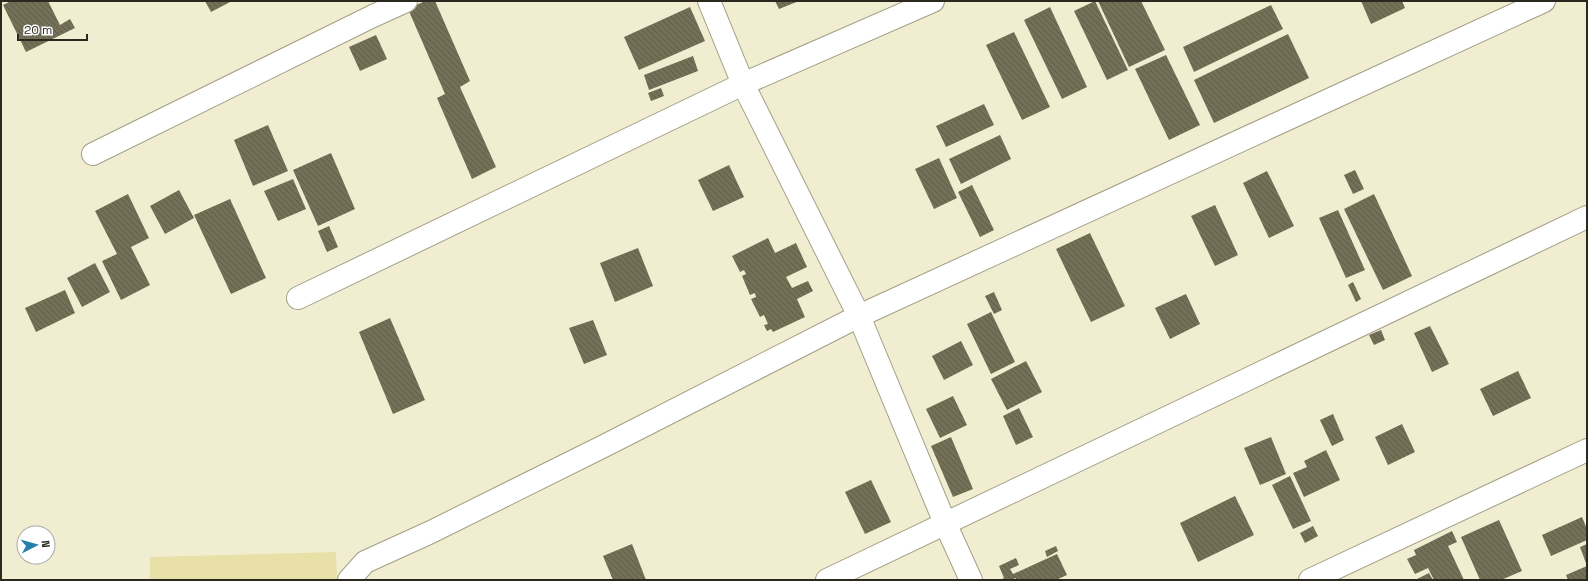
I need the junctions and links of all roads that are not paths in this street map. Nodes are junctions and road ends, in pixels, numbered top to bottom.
1 (406, 1) edge
2 (709, 1) edge
3 (934, 1) edge
4 (1544, 1) edge
5 (743, 84) junction
6 (93, 154) dead end
7 (1587, 217) edge
8 (298, 298) dead end
9 (859, 316) junction
10 (1587, 450) edge
11 (945, 523) junction
12 (349, 580) edge
13 (827, 580) edge
14 (971, 580) edge
15 (1310, 580) edge

1 - 6 street
2 - 5 street
3 - 5 street
4 - 9 street
5 - 8 street
5 - 9 street
7 - 11 street
9 - 11 street
9 - 12 street
10 - 15 street
11 - 13 street
11 - 14 street

